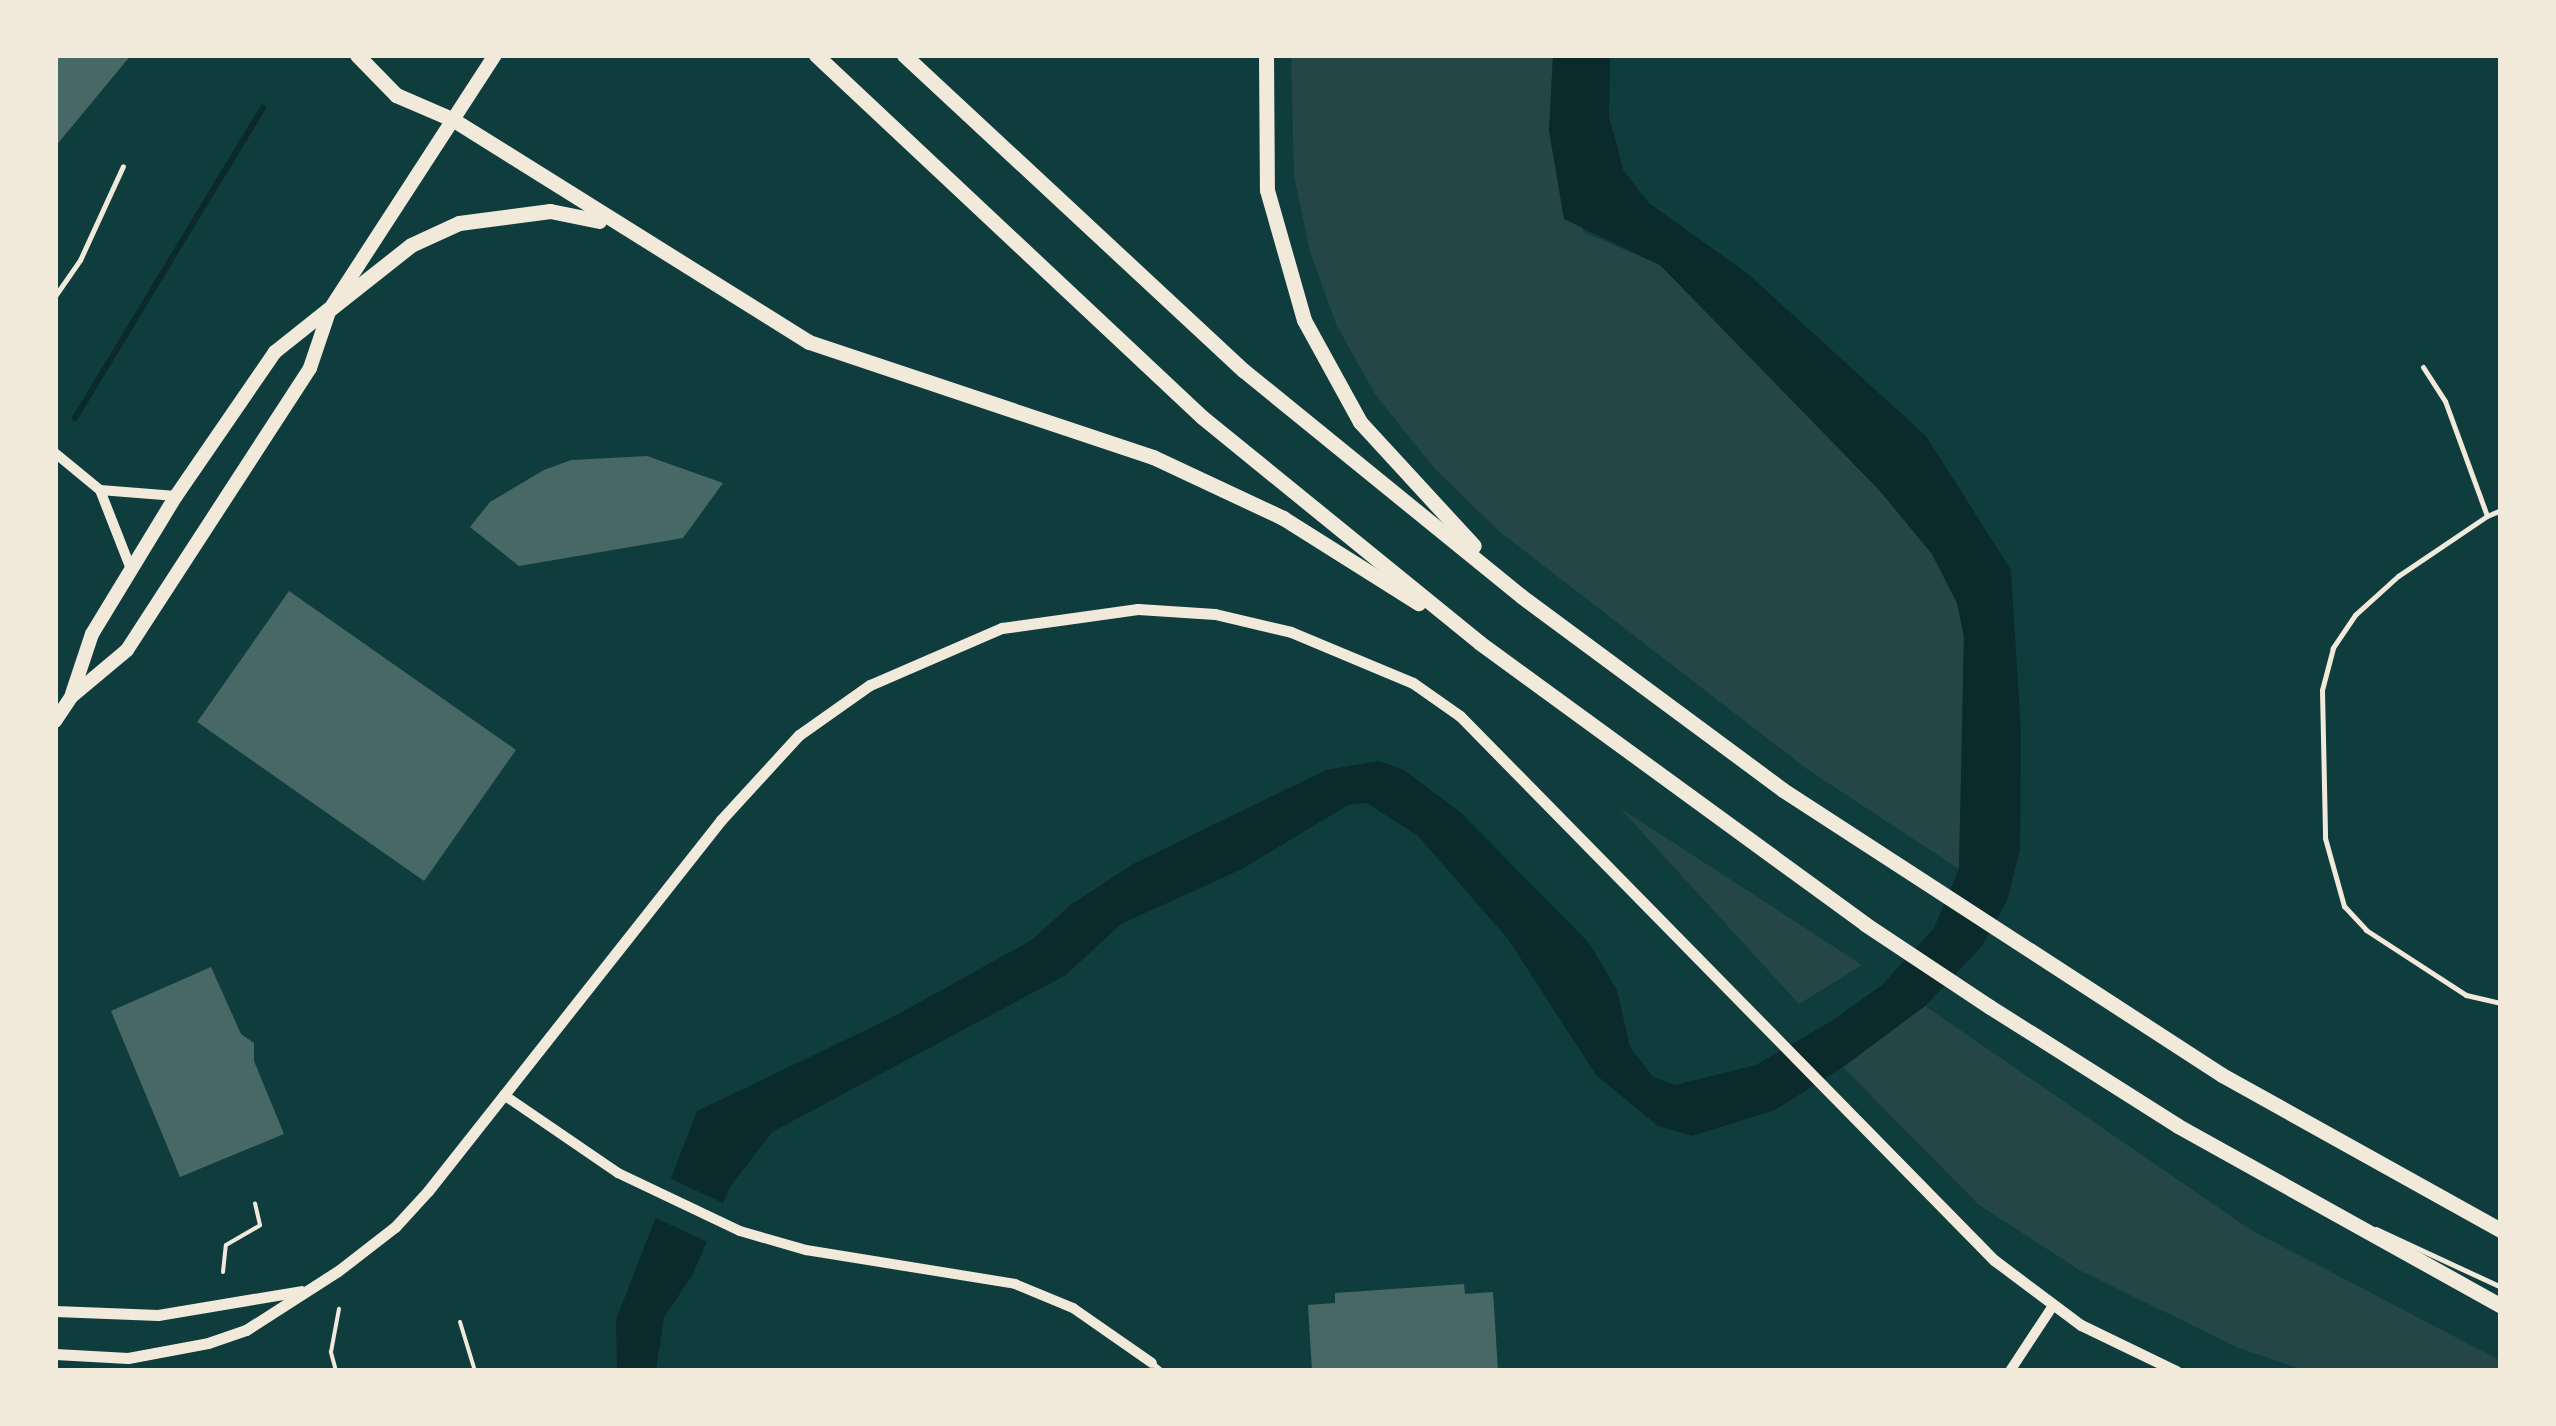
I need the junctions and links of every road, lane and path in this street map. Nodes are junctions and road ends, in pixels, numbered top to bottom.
1 (357, 55) edge
2 (495, 55) edge
3 (816, 55) edge
4 (904, 55) edge
5 (1266, 55) edge
6 (452, 119) junction
7 (123, 166) dead end
8 (618, 227) junction
9 (55, 296) edge
10 (330, 309) junction
11 (2423, 366) dead end
12 (55, 452) edge
13 (100, 490) junction
14 (176, 496) junction
15 (2501, 510) edge
16 (2487, 516) junction
17 (131, 569) junction
18 (1522, 596) junction
19 (1480, 643) junction
20 (71, 697) junction
21 (55, 721) edge
22 (2501, 1003) edge
23 (504, 1095) junction
24 (256, 1204) dead end
25 (2340, 1216) junction
26 (2501, 1230) edge
27 (223, 1272) dead end
28 (2501, 1287) edge
29 (305, 1290) junction
30 (2501, 1306) edge
31 (2052, 1307) junction
32 (339, 1309) dead end
33 (55, 1312) edge
34 (460, 1322) dead end
35 (55, 1354) edge
36 (1157, 1367) edge
37 (336, 1371) edge
38 (475, 1371) edge
39 (2010, 1371) edge
40 (2176, 1371) edge

1 - 6 highway
2 - 6 main road
3 - 19 highway
4 - 18 highway
5 - 18 highway
6 - 8 highway
6 - 10 main road
7 - 9 lane
8 - 10 highway
8 - 19 highway
10 - 14 main road
10 - 20 main road
11 - 16 lane
12 - 13 street
13 - 14 street
13 - 17 street
14 - 17 main road
15 - 16 lane
16 - 22 lane
17 - 20 main road
18 - 26 highway
19 - 25 highway
20 - 21 main road
23 - 29 street
23 - 31 street
23 - 36 street
24 - 27 path
25 - 28 lane
25 - 30 highway
29 - 33 street
29 - 35 street
31 - 39 street
31 - 40 street
32 - 37 path
34 - 38 path

